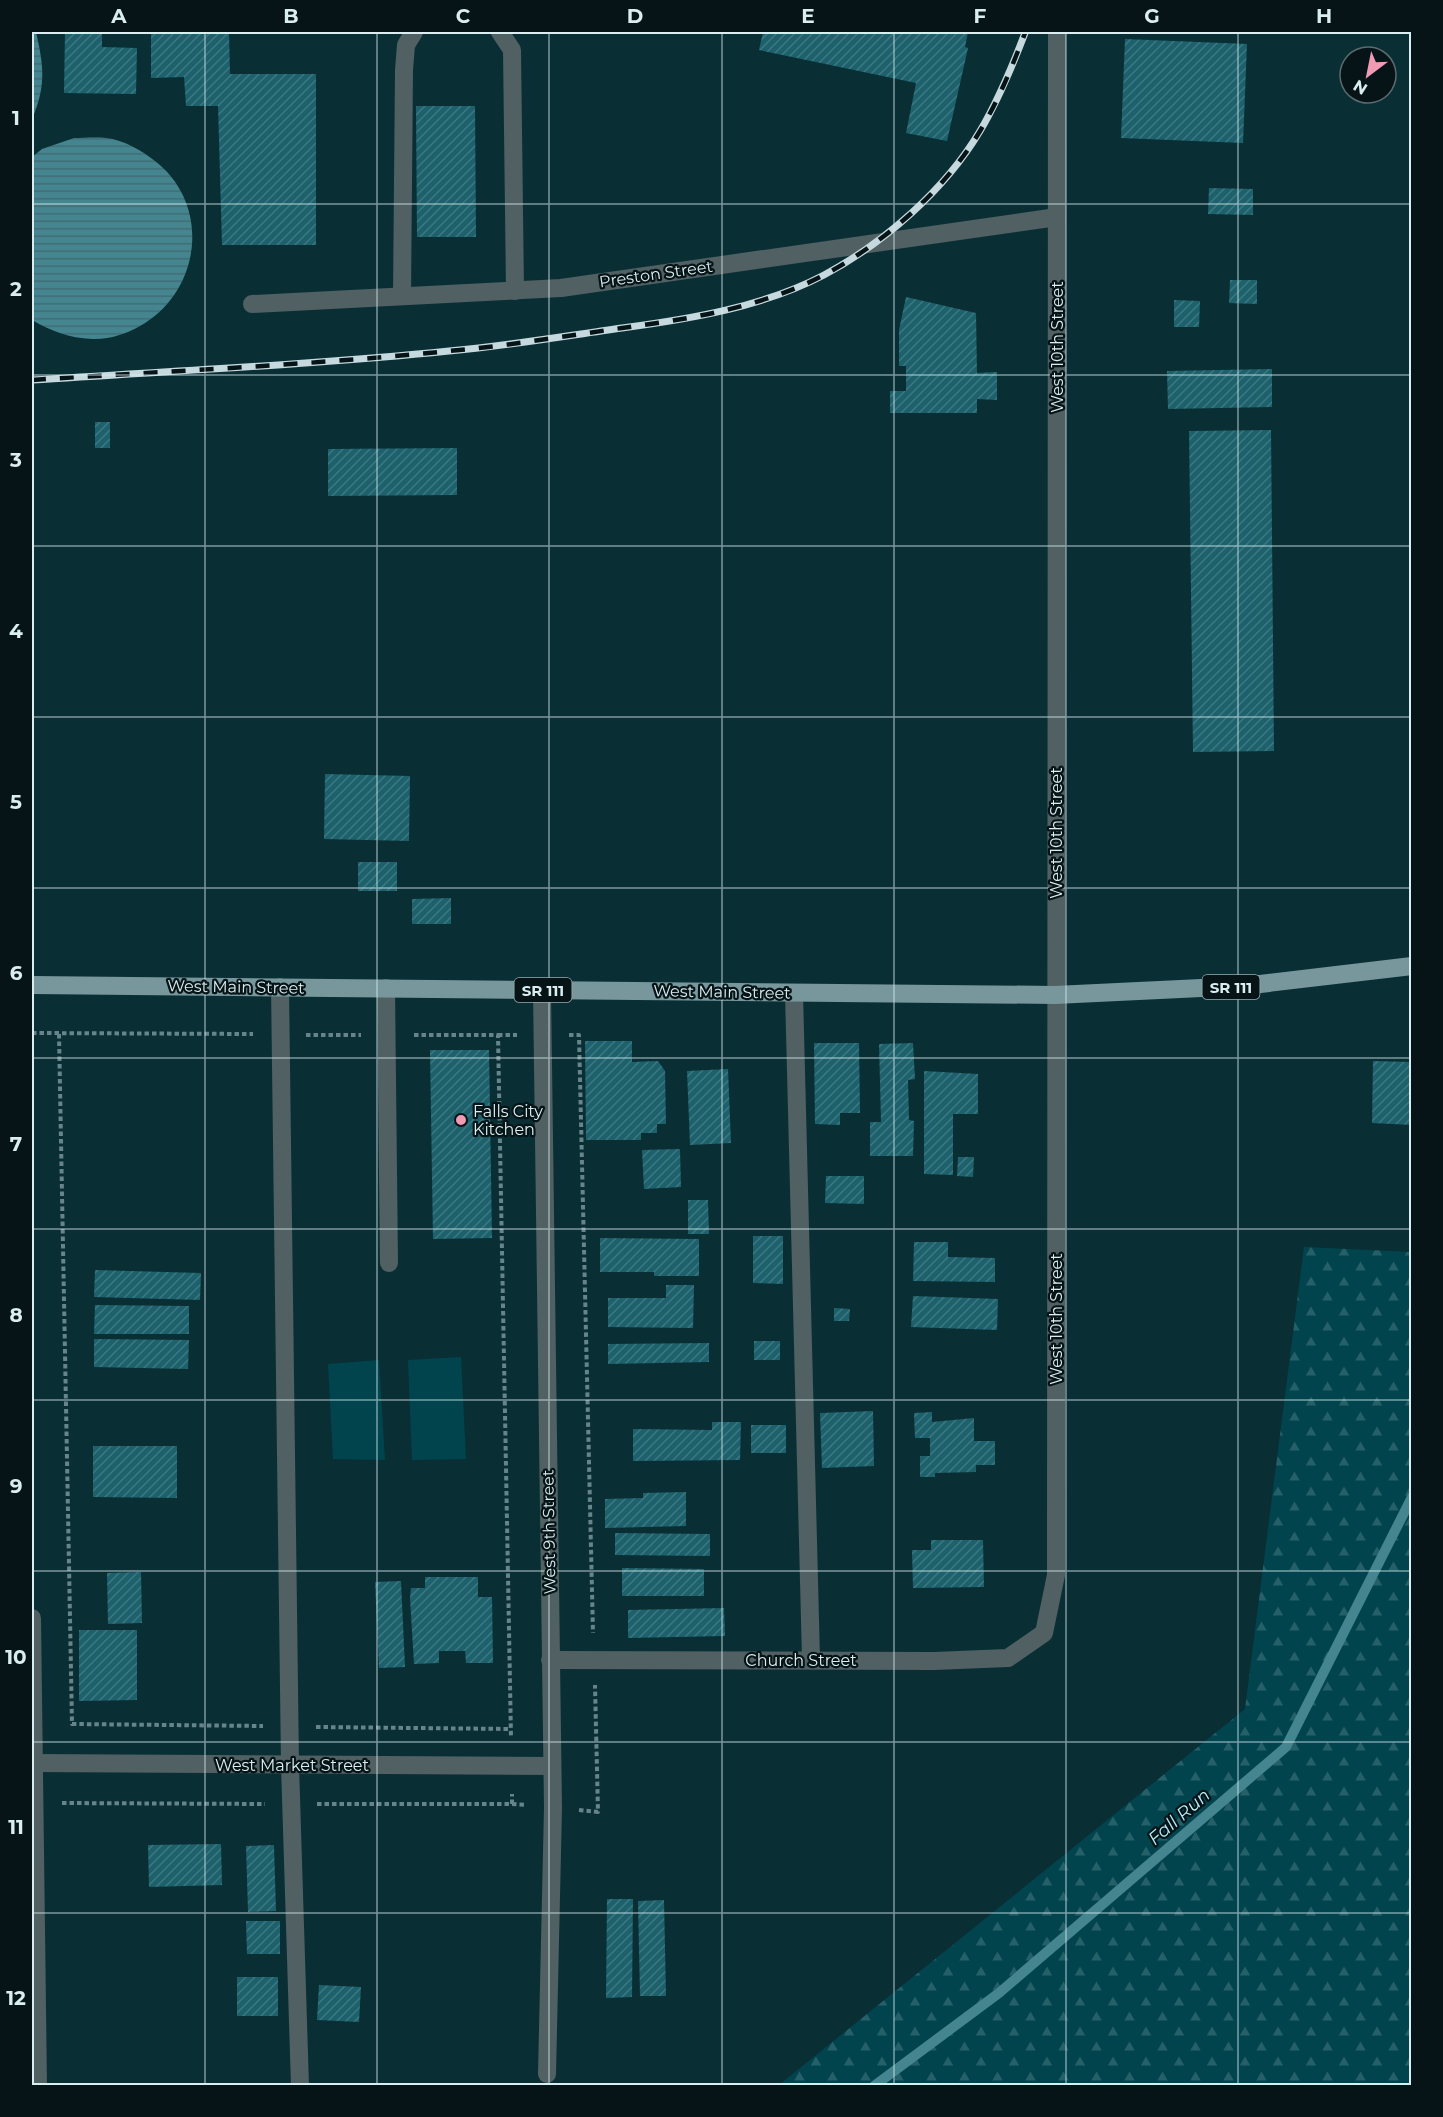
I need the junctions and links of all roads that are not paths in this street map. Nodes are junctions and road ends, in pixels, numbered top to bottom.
1 (414, 32) edge
2 (500, 32) edge
3 (1057, 32) edge
4 (1057, 217) junction
5 (515, 291) junction
6 (402, 296) junction
7 (252, 304) dead end
8 (1408, 967) edge
9 (32, 985) edge
10 (280, 987) junction
11 (386, 988) junction
12 (542, 990) junction
13 (794, 993) junction
14 (1055, 995) junction
15 (389, 1263) dead end
16 (32, 1618) edge
17 (1044, 1633) joint
18 (811, 1659) junction
19 (550, 1660) junction
20 (33, 1763) edge
21 (290, 1765) junction
22 (552, 1766) junction
23 (547, 2074) dead end
24 (39, 2085) edge
25 (300, 2085) edge

1 - 6 street
2 - 5 street
3 - 4 street, West 10th Street
4 - 5 street, Preston Street
4 - 14 street, West 10th Street
5 - 6 street, Preston Street
6 - 7 street, Preston Street
8 - 14 main road, West Main Street / SR 111
9 - 10 main road, West Main Street / SR 111
10 - 11 main road, West Main Street / SR 111
10 - 21 street
11 - 12 main road, West Main Street / SR 111
11 - 15 street
12 - 13 main road, West Main Street / SR 111
12 - 19 street, West 9th Street
13 - 14 main road, West Main Street / SR 111
13 - 18 street
14 - 17 street, West 10th Street
16 - 20 street
17 - 18 street, Church Street
18 - 19 street, Church Street
19 - 22 street, West 9th Street
20 - 21 street, West Market Street
20 - 24 street
21 - 22 street, West Market Street
21 - 25 street
22 - 23 street, West 9th Street

